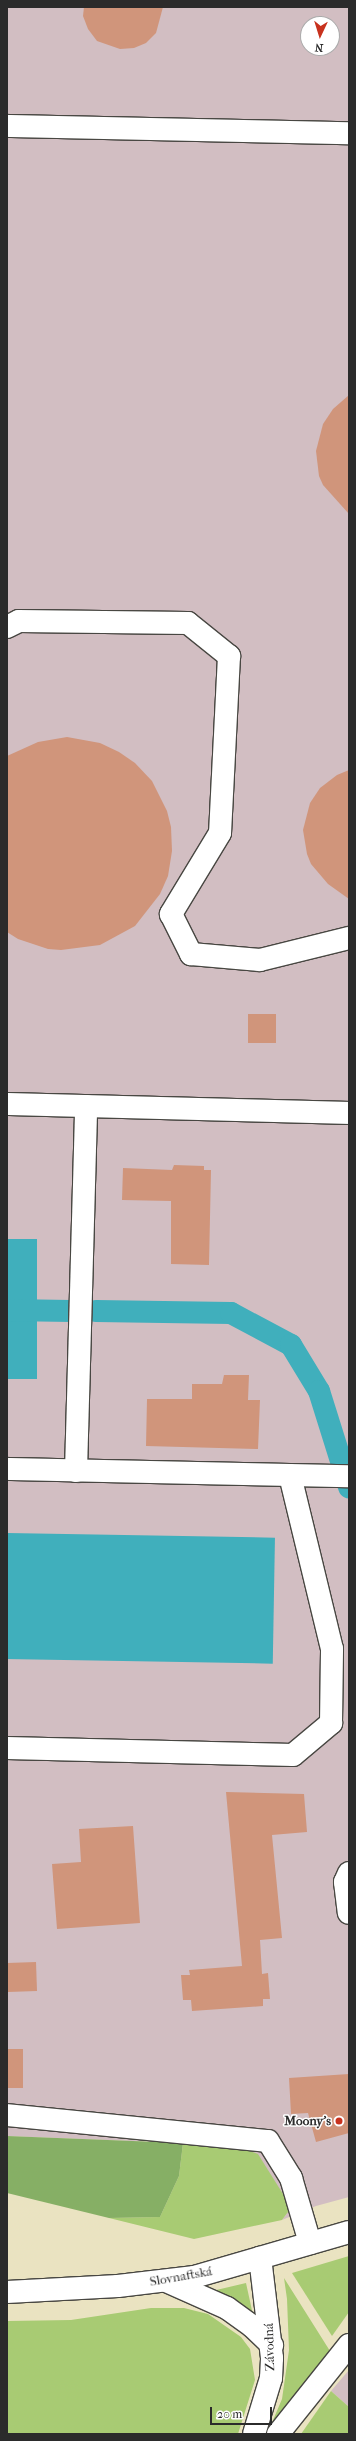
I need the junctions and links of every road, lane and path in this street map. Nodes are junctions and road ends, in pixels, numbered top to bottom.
1 (7, 126) edge
2 (349, 133) edge
3 (7, 626) edge
4 (349, 938) edge
5 (7, 1104) edge
6 (86, 1106) junction
7 (349, 1113) edge
8 (7, 1469) edge
9 (76, 1471) junction
10 (290, 1475) junction
11 (339, 1476) edge
12 (7, 1748) edge
13 (349, 1873) edge
14 (349, 1913) edge
15 (7, 2115) edge
16 (349, 2232) edge
17 (310, 2243) junction
18 (260, 2258) junction
19 (166, 2281) junction
20 (7, 2292) edge
21 (349, 2345) edge
22 (272, 2346) junction
23 (254, 2434) edge
24 (278, 2434) edge

1 - 2 main road
3 - 4 main road
5 - 6 main road
6 - 7 main road
6 - 9 main road
8 - 9 main road
9 - 10 main road
10 - 11 main road
10 - 12 main road
13 - 14 main road
15 - 17 main road
16 - 17 main road, Slovnaftská
17 - 18 main road, Slovnaftská
18 - 19 main road, Slovnaftská
18 - 22 main road, Závodná
19 - 20 main road, Slovnaftská
19 - 22 main road
21 - 24 main road
22 - 23 main road, Závodná

